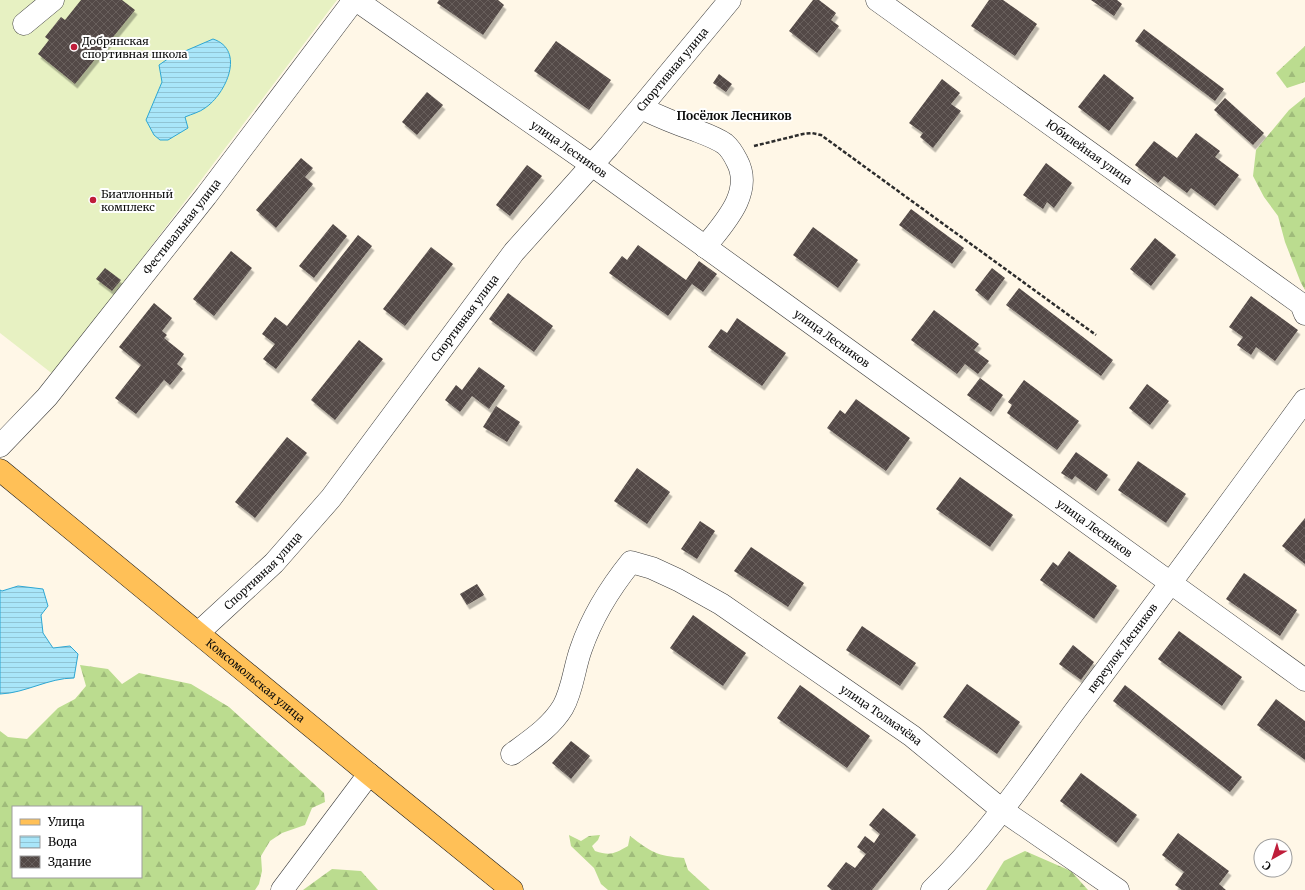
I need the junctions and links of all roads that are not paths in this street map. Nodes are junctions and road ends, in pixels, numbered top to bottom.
1 (53, 0) edge
2 (355, 0) edge
3 (730, 0) edge
4 (876, 0) edge
5 (24, 24) dead end
6 (641, 108) junction
7 (592, 165) junction
8 (705, 247) junction
9 (1303, 309) edge
10 (1305, 400) edge
11 (0, 446) edge
12 (0, 470) edge
13 (1171, 584) junction
14 (198, 633) junction
15 (1305, 680) edge
16 (512, 754) dead end
17 (369, 774) junction
18 (1002, 810) junction
19 (282, 890) edge
20 (512, 890) edge
21 (932, 890) edge
22 (1118, 890) edge

1 - 5 street
2 - 7 street, улица Лесников
2 - 11 street, Фестивальная улица
3 - 6 street, Спортивная улица
4 - 9 street, Юбилейная улица
6 - 7 street, Спортивная улица
6 - 8 street
7 - 8 street, улица Лесников
7 - 14 street, Спортивная улица
8 - 13 street, улица Лесников
10 - 13 street, переулок Лесников
12 - 14 main road, Комсомольская улица
13 - 15 street, улица Лесников
13 - 18 street, переулок Лесников
14 - 17 main road, Комсомольская улица
16 - 18 street, улица Толмачёва
17 - 19 street
17 - 20 main road, Комсомольская улица
18 - 21 street, переулок Лесников
18 - 22 street, улица Толмачёва

